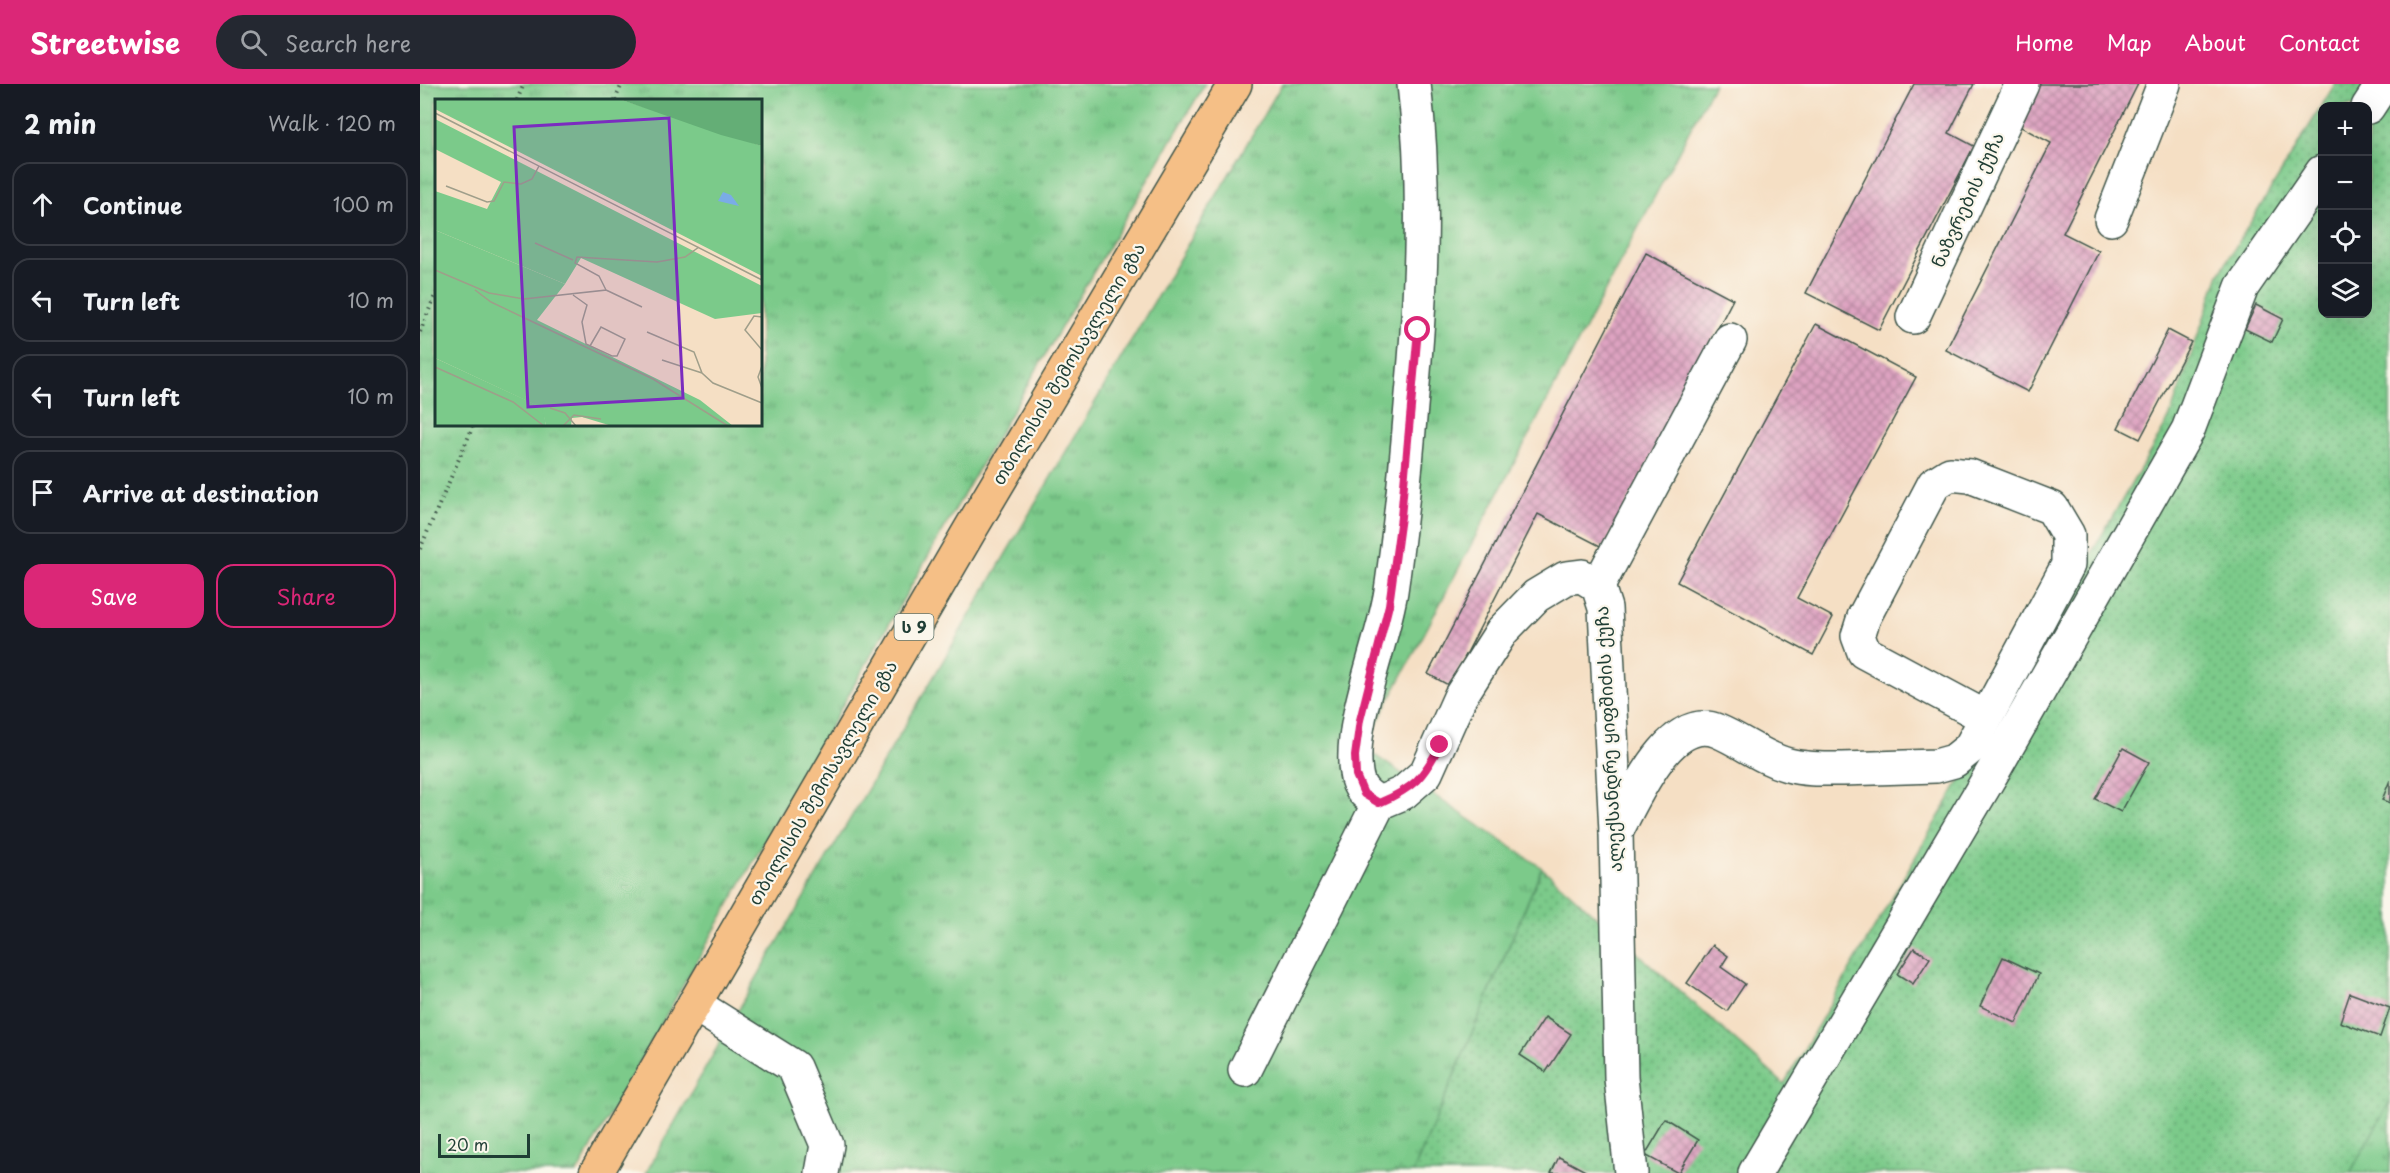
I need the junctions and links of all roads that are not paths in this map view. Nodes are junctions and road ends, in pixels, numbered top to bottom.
1 (1235, 84) edge
2 (1414, 84) edge
3 (2022, 84) edge
4 (2164, 84) edge
5 (2384, 84) edge
6 (2371, 102) edge
7 (2318, 177) edge
8 (2111, 219) dead end
9 (1913, 316) dead end
10 (1731, 340) dead end
11 (1598, 586) junction
12 (1985, 717) junction
13 (1970, 748) junction
14 (1995, 768) junction
15 (1379, 803) junction
16 (1616, 832) junction
17 (694, 1004) junction
18 (1245, 1070) dead end
19 (596, 1173) edge
20 (822, 1173) edge
21 (1631, 1173) edge
22 (1755, 1173) edge

1 - 17 highway, თბილისის შემოსავლელი გზა / ს 9
2 - 15 street
3 - 9 street, ნაზვრების ქუჩა
4 - 8 street
5 - 6 street
7 - 14 street
10 - 11 street
11 - 15 street, ალექსანდრე ყიფშიძის ქუჩა
11 - 16 street, ალექსანდრე ყიფშიძის ქუჩა
12 - 12 street
12 - 13 street
13 - 14 street
13 - 16 street
14 - 22 street
15 - 18 street
16 - 21 street, ალექსანდრე ყიფშიძის ქუჩა
17 - 19 highway, თბილისის შემოსავლელი გზა / ს 9
17 - 20 street

